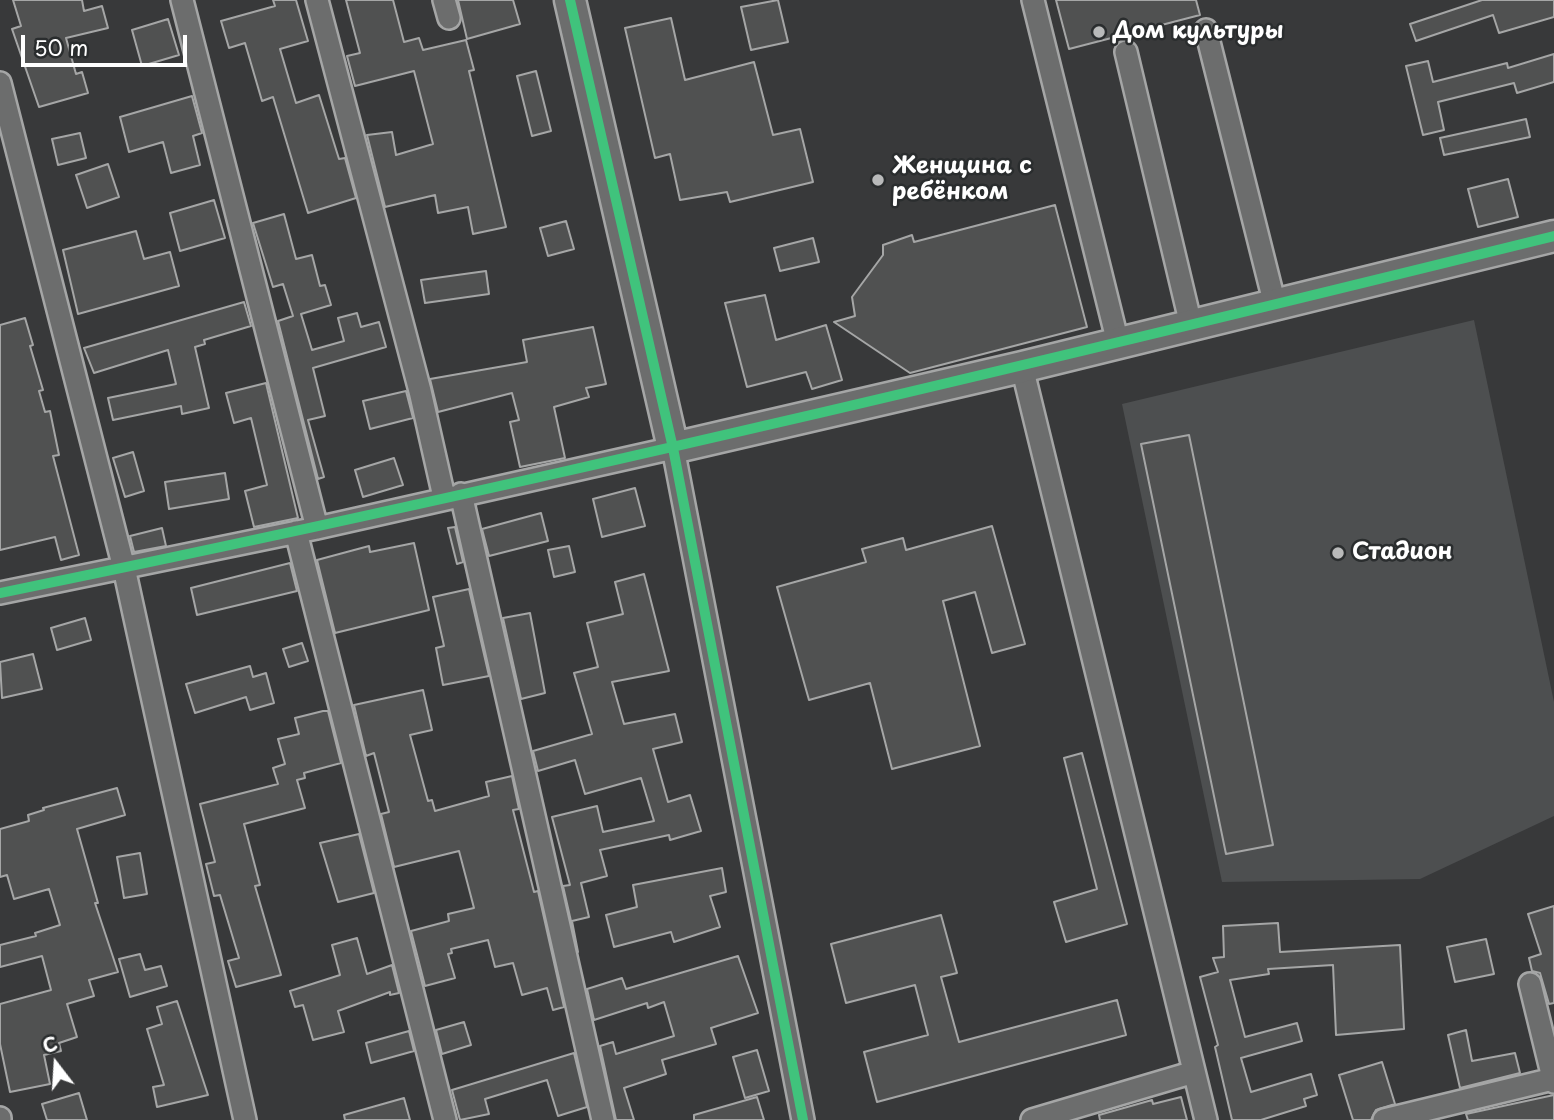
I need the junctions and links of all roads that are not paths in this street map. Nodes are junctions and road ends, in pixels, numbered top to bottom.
1 (182, 0) edge
2 (317, 0) edge
3 (570, 0) edge
4 (1033, 0) edge
5 (1206, 30) dead end
6 (1126, 52) dead end
7 (0, 83) edge
8 (1554, 236) edge
9 (1275, 304) junction
10 (1191, 325) junction
11 (1118, 343) junction
12 (1021, 368) junction
13 (673, 448) junction
14 (453, 495) junction
15 (306, 530) junction
16 (124, 568) junction
17 (0, 593) edge
18 (1530, 984) dead end
19 (1194, 1072) junction
20 (1554, 1081) edge
21 (1389, 1119) edge
22 (245, 1120) edge
23 (445, 1120) edge
24 (603, 1120) edge
25 (803, 1120) edge
26 (1032, 1120) edge
27 (1206, 1120) edge

1 - 15 street
2 - 14 street
3 - 13 street
4 - 11 street
5 - 9 street
6 - 10 street
7 - 16 street
8 - 9 street
9 - 10 street
10 - 11 street
11 - 12 street
12 - 13 street
12 - 19 street
13 - 14 street
13 - 25 street
14 - 15 street
14 - 24 street
15 - 16 street
15 - 23 street
16 - 17 street
16 - 22 street
18 - 20 street
19 - 26 street
19 - 27 street
20 - 21 street

